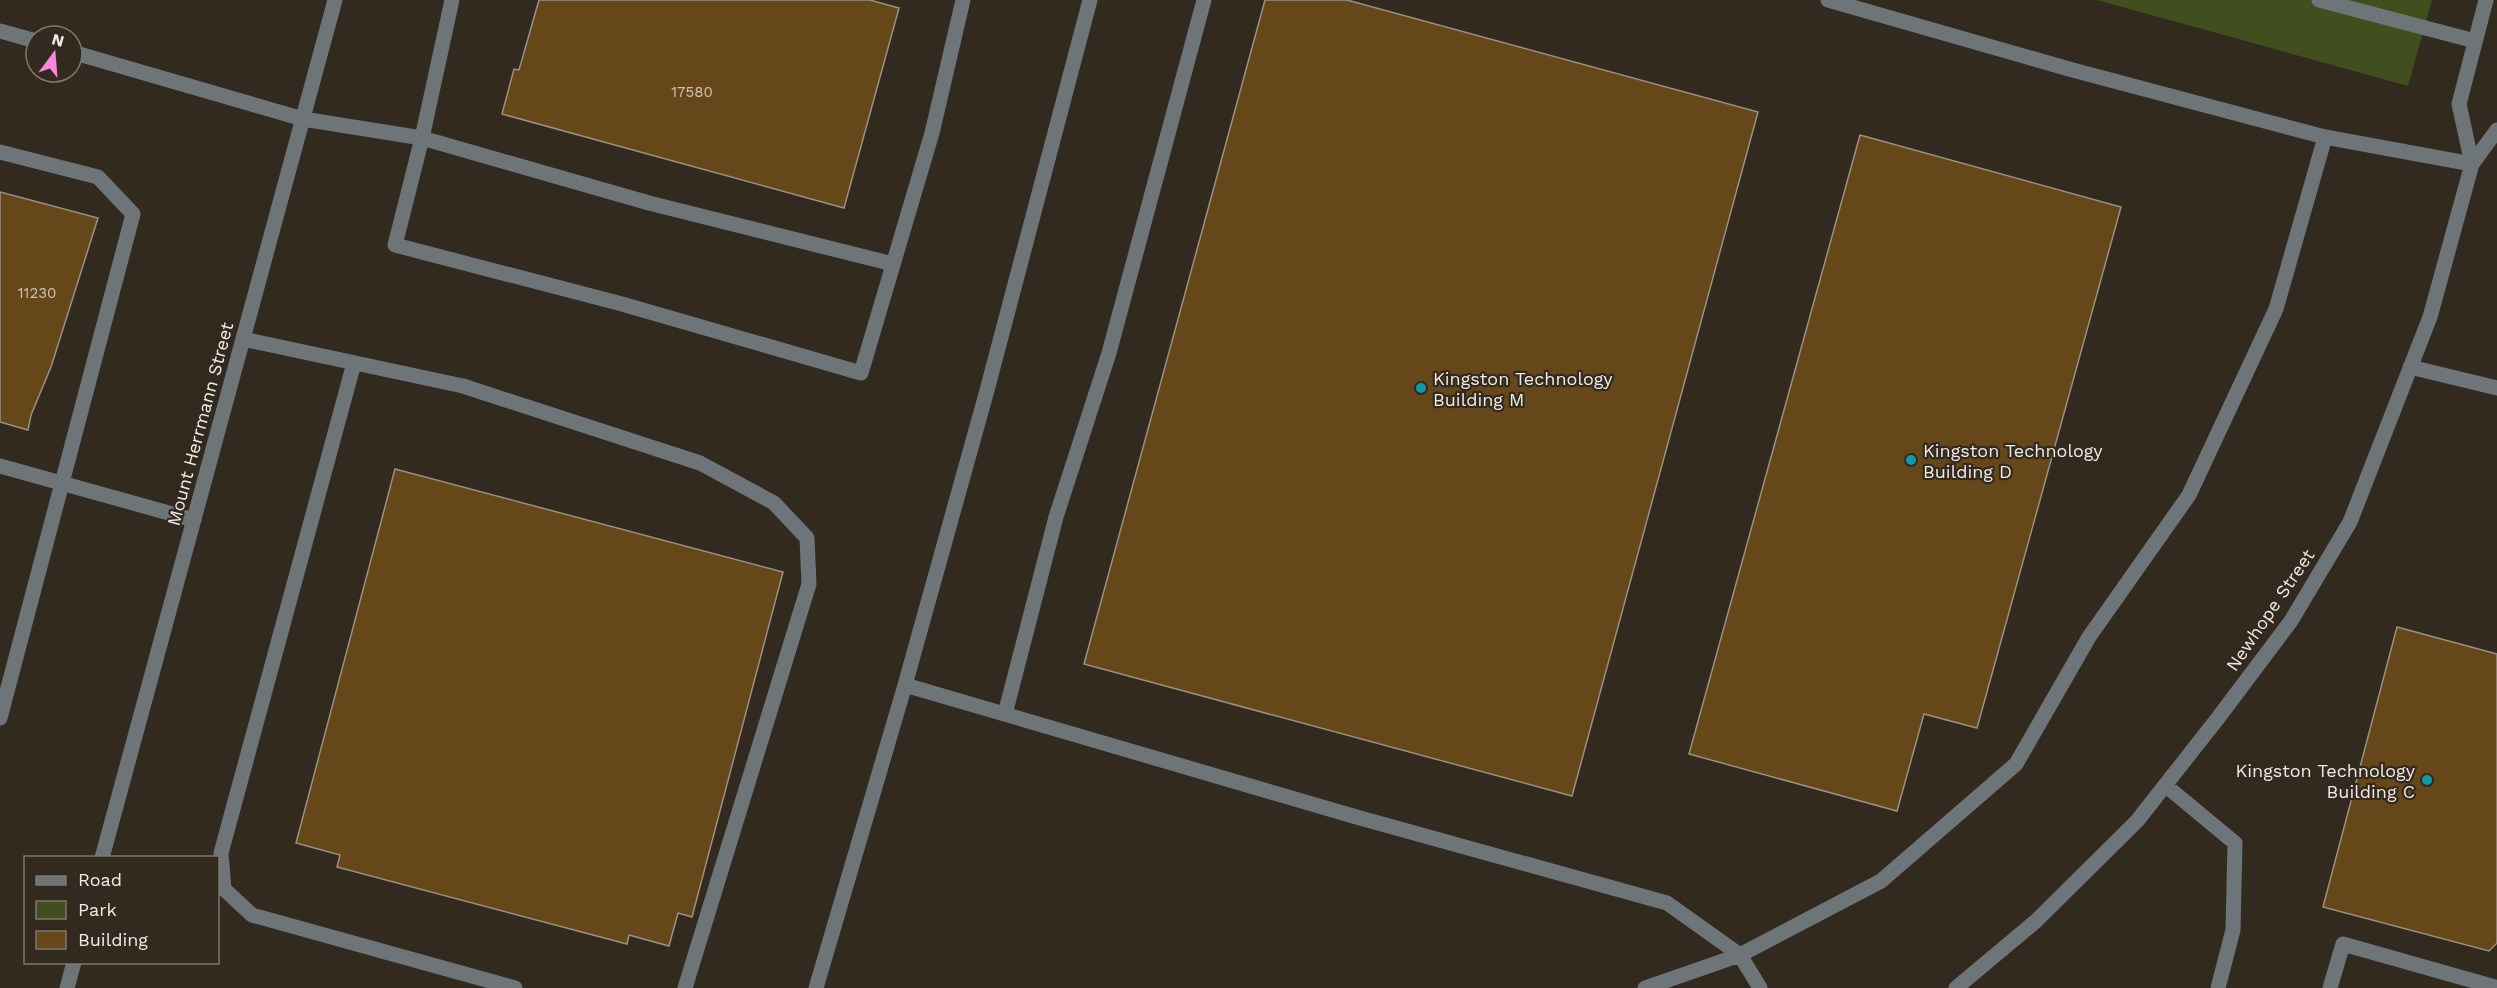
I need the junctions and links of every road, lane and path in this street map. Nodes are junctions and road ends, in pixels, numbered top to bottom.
1 (335, 0) edge
2 (452, 0) edge
3 (963, 0) edge
4 (1090, 0) edge
5 (1203, 0) edge
6 (1828, 0) edge
7 (2319, 0) edge
8 (2486, 0) edge
9 (2349, 4) edge
10 (0, 31) edge
11 (24, 38) edge
12 (2475, 41) junction
13 (84, 55) edge
14 (303, 119) junction
15 (2497, 130) edge
16 (2325, 137) junction
17 (422, 138) junction
18 (0, 152) edge
19 (2472, 164) junction
20 (893, 264) junction
21 (243, 339) junction
22 (354, 363) junction
23 (2410, 367) junction
24 (2497, 388) edge
25 (0, 466) edge
26 (61, 483) junction
27 (194, 520) junction
28 (905, 685) junction
29 (1005, 714) junction
30 (0, 718) edge
31 (2165, 785) junction
32 (103, 856) edge
33 (1740, 955) junction
34 (74, 964) edge
35 (2495, 987) edge
36 (67, 988) edge
37 (515, 988) edge
38 (685, 988) edge
39 (816, 988) edge
40 (1645, 988) edge
41 (1760, 988) edge
42 (1956, 988) edge
43 (2218, 988) edge
44 (2330, 988) edge

1 - 14 street, Mount Herrmann Street
2 - 17 street
3 - 20 street
4 - 28 street
5 - 29 street
6 - 16 street
7 - 9 street
8 - 12 street, Newhope Street
9 - 12 street
10 - 11 street
12 - 19 street, Newhope Street
13 - 14 street
14 - 17 street
14 - 21 street, Mount Herrmann Street
15 - 19 street, Newhope Street
16 - 19 street
16 - 33 street
17 - 20 street
17 - 20 street
18 - 26 street
19 - 23 street, Newhope Street
21 - 22 street
21 - 27 street, Mount Herrmann Street
22 - 37 street
22 - 38 street
23 - 24 street
23 - 31 street, Newhope Street
25 - 26 street
26 - 27 street
26 - 30 street
27 - 32 street, Mount Herrmann Street
28 - 29 street
28 - 39 street
29 - 33 street
31 - 42 street, Newhope Street
31 - 43 street
33 - 40 street
33 - 41 street
34 - 36 street
35 - 44 street

